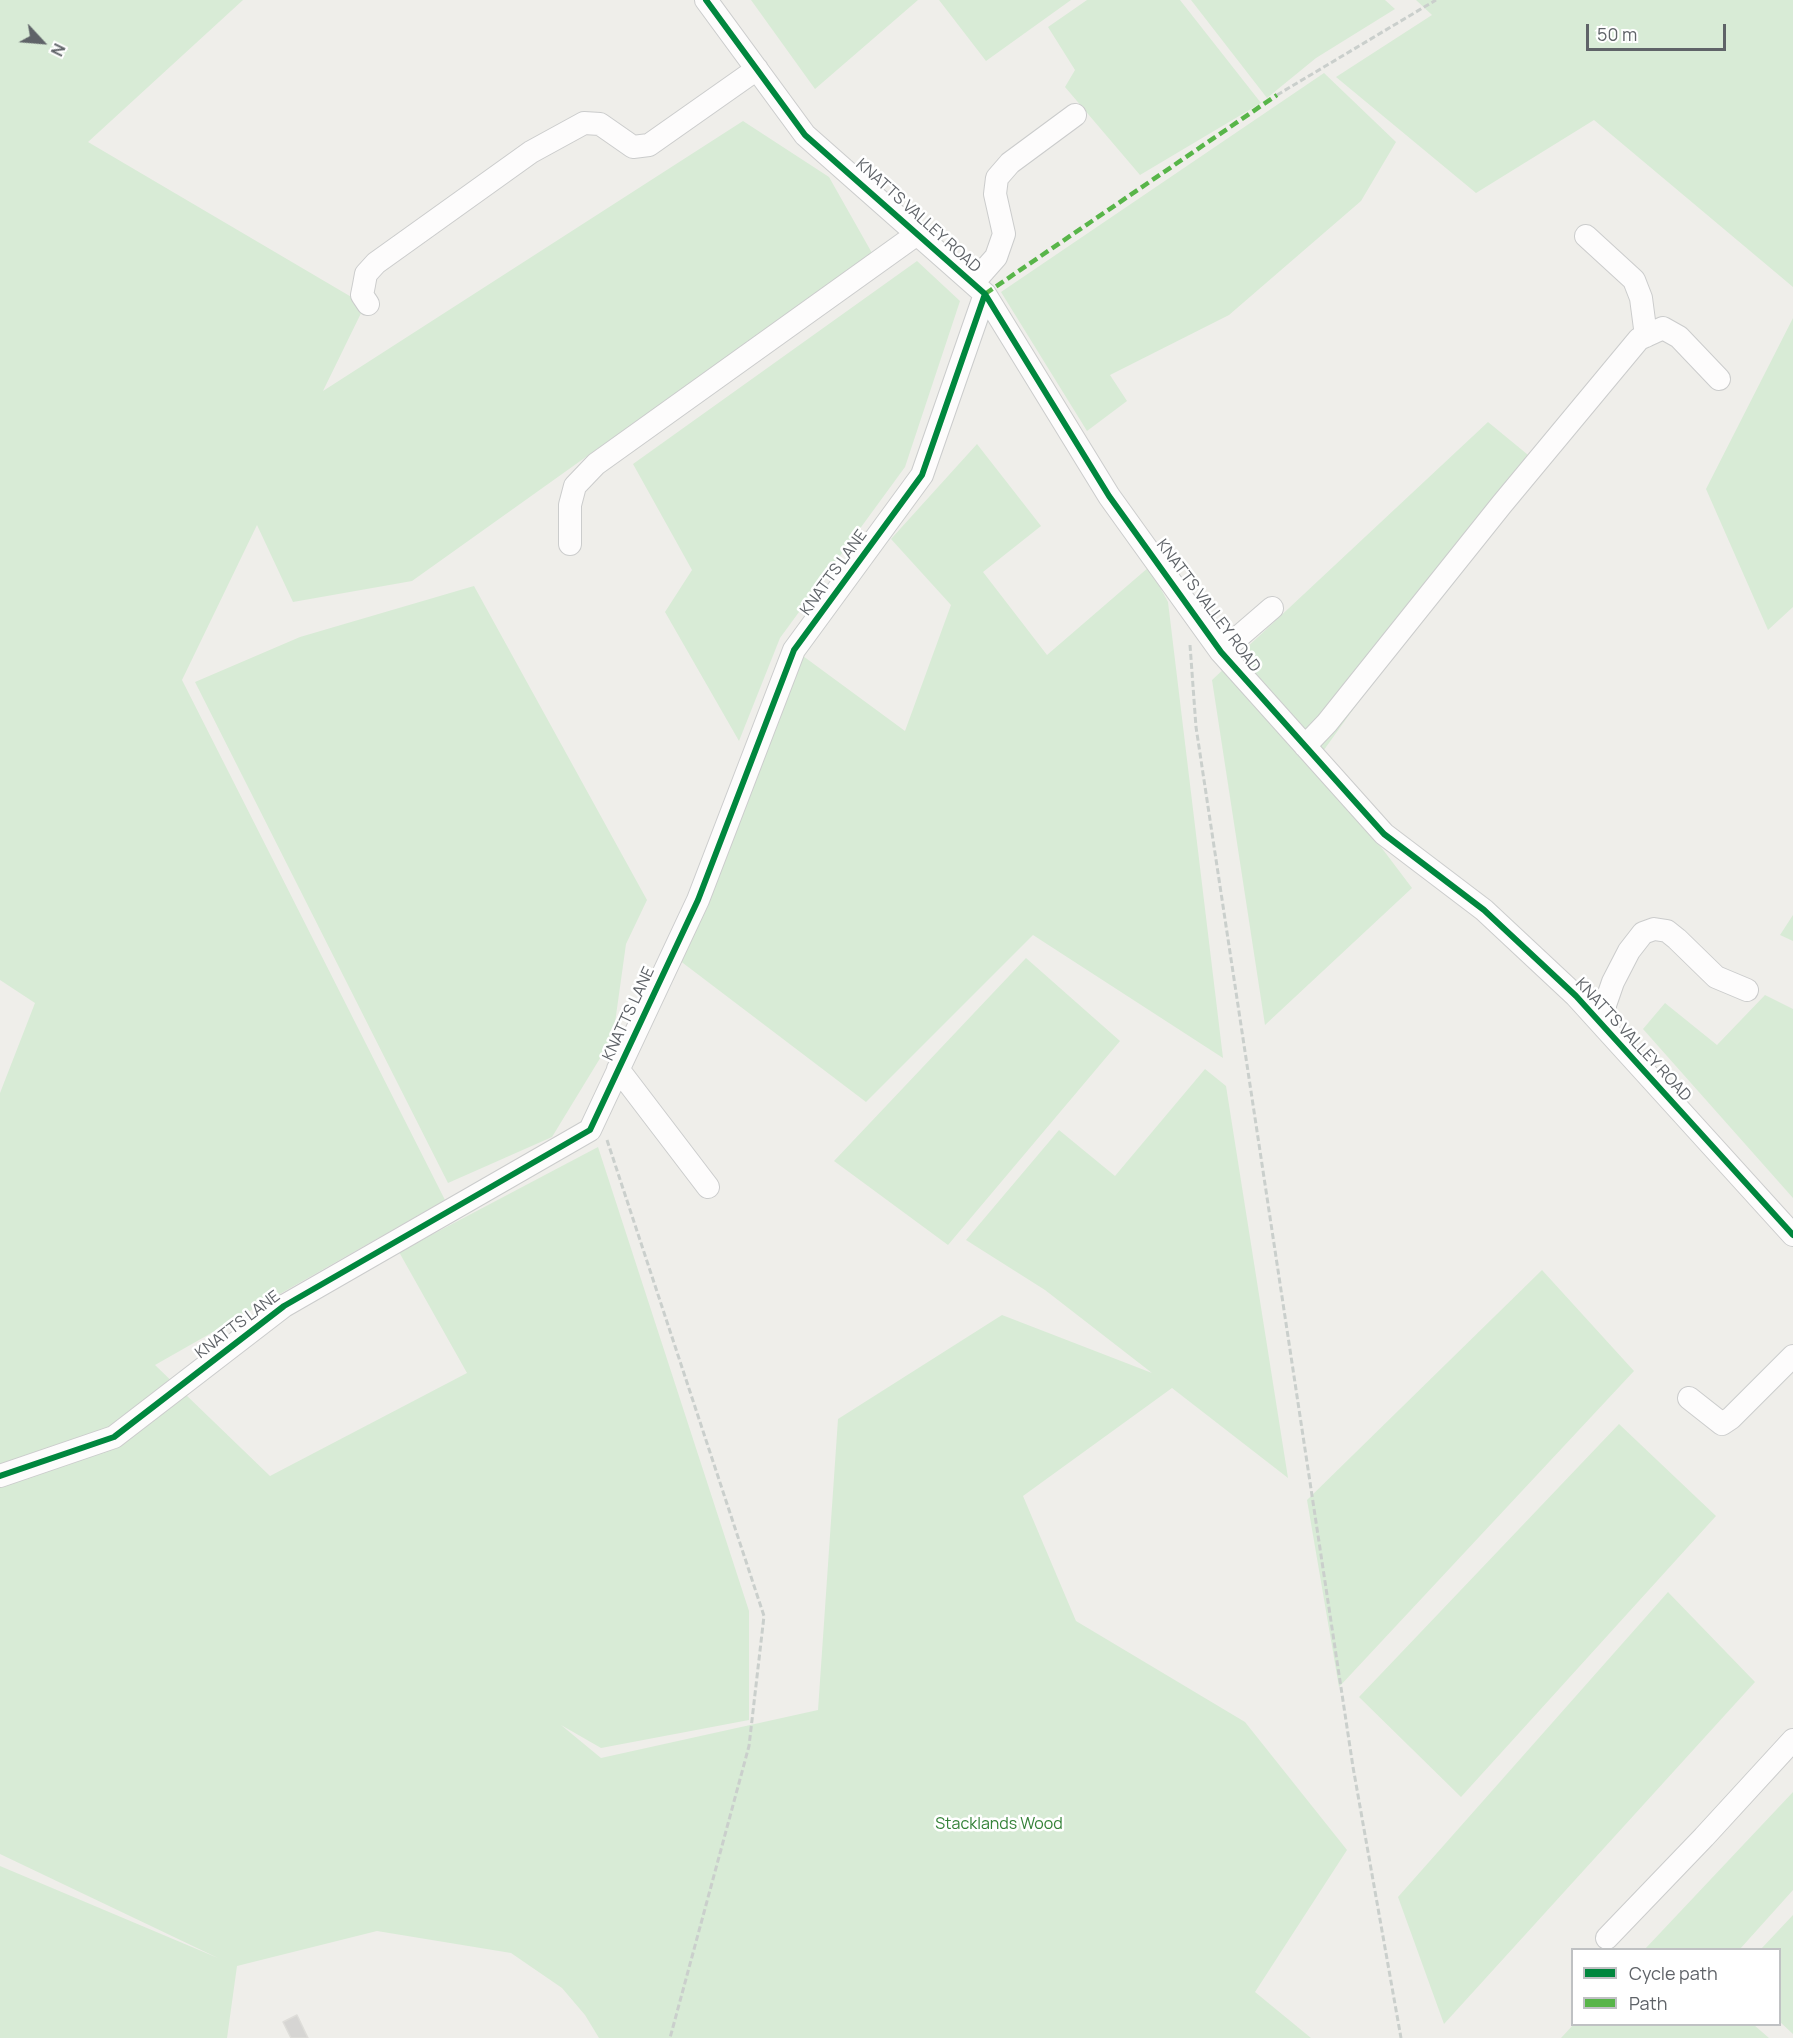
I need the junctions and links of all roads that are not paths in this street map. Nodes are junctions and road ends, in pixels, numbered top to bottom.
1 (706, 0) edge
2 (757, 69) junction
3 (1075, 116) dead end
4 (917, 234) junction
5 (1586, 236) dead end
6 (979, 288) junction
7 (368, 304) dead end
8 (1646, 336) junction
9 (1719, 379) dead end
10 (570, 544) dead end
11 (1272, 608) dead end
12 (1221, 652) junction
13 (1305, 746) junction
14 (1747, 990) dead end
15 (1605, 1028) junction
16 (618, 1069) junction
17 (708, 1187) dead end
18 (1793, 1236) edge
19 (1793, 1356) edge
20 (1689, 1398) dead end
21 (0, 1476) edge
22 (1793, 1740) edge
23 (1606, 1938) dead end

1 - 2 street, KNATTS VALLEY ROAD
2 - 4 street, KNATTS VALLEY ROAD
2 - 7 street
3 - 6 street
4 - 6 street, KNATTS VALLEY ROAD
4 - 10 street
5 - 8 street
6 - 12 street, KNATTS VALLEY ROAD
6 - 16 street, KNATTS LANE
8 - 9 street
8 - 13 street
11 - 12 street
12 - 13 street, KNATTS VALLEY ROAD
13 - 15 street, KNATTS VALLEY ROAD
14 - 15 street
15 - 18 street, KNATTS VALLEY ROAD
16 - 17 street
16 - 21 street, KNATTS LANE
19 - 20 street
22 - 23 street

